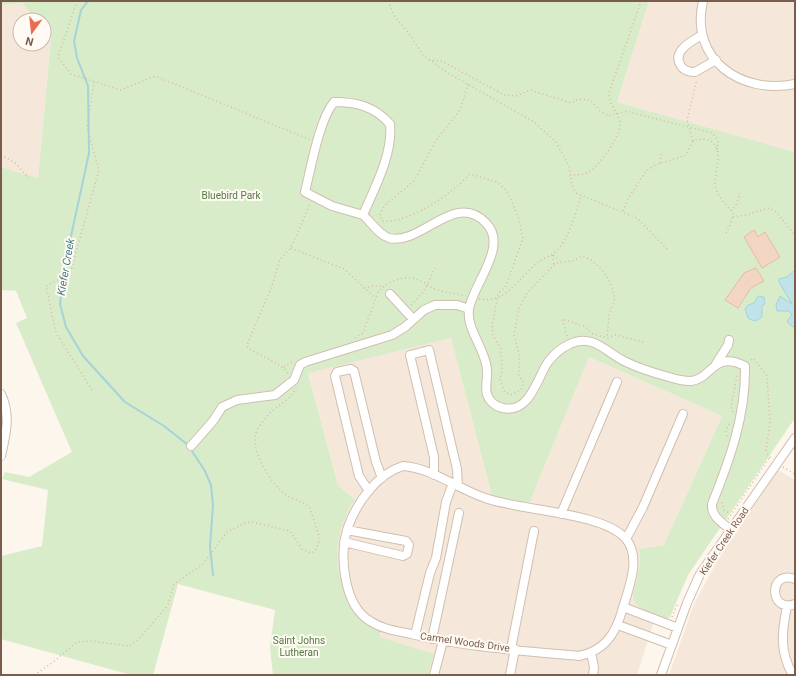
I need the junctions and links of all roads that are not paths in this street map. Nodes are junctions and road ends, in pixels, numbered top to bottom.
1 (703, 1) edge
2 (702, 35) junction
3 (716, 60) junction
4 (795, 84) edge
5 (363, 215) junction
6 (390, 294) dead end
7 (469, 309) junction
8 (413, 319) junction
9 (729, 340) dead end
10 (716, 364) junction
11 (617, 382) dead end
12 (1, 394) edge
13 (683, 414) dead end
14 (795, 438) edge
15 (191, 446) dead end
16 (1, 456) edge
17 (434, 475) junction
18 (382, 478) junction
19 (455, 484) junction
20 (369, 491) junction
21 (459, 514) dead end
22 (561, 514) junction
23 (347, 530) junction
24 (731, 530) junction
25 (534, 531) dead end
26 (626, 539) junction
27 (344, 542) junction
28 (795, 579) edge
29 (791, 605) edge
30 (623, 607) junction
31 (618, 625) junction
32 (678, 628) junction
33 (415, 635) junction
34 (432, 639) junction
35 (443, 641) junction
36 (672, 645) junction
37 (513, 649) junction
38 (591, 653) junction
39 (434, 675) edge
40 (510, 675) edge
41 (593, 675) edge
42 (661, 675) edge
43 (793, 675) edge

1 - 2 street
2 - 3 street
2 - 3 street
3 - 4 street
5 - 5 street
5 - 7 street
6 - 8 street
7 - 8 street
7 - 10 street
8 - 15 street
9 - 10 street
10 - 24 street
11 - 22 street
12 - 16 street
13 - 26 street
14 - 24 street, Kiefer Creek Road
17 - 18 street, Carmel Woods Drive
17 - 19 street, Carmel Woods Drive
17 - 19 street
18 - 20 street, Carmel Woods Drive
18 - 20 street
19 - 22 street, Carmel Woods Drive
19 - 33 street
20 - 23 street, Carmel Woods Drive
21 - 34 street
22 - 26 street, Carmel Woods Drive
23 - 27 street, Carmel Woods Drive
23 - 27 street
24 - 32 street, Kiefer Creek Road
25 - 37 street
26 - 30 street, Carmel Woods Drive
27 - 33 street, Carmel Woods Drive
28 - 29 street
29 - 43 street
30 - 31 street, Carmel Woods Drive
30 - 32 street
31 - 36 street
31 - 38 street, Carmel Woods Drive
32 - 36 street, Kiefer Creek Road
33 - 34 street, Carmel Woods Drive
34 - 35 street, Carmel Woods Drive
35 - 37 street, Carmel Woods Drive
35 - 39 street
36 - 42 street, Kiefer Creek Road
37 - 38 street, Carmel Woods Drive
37 - 40 street
38 - 41 street

